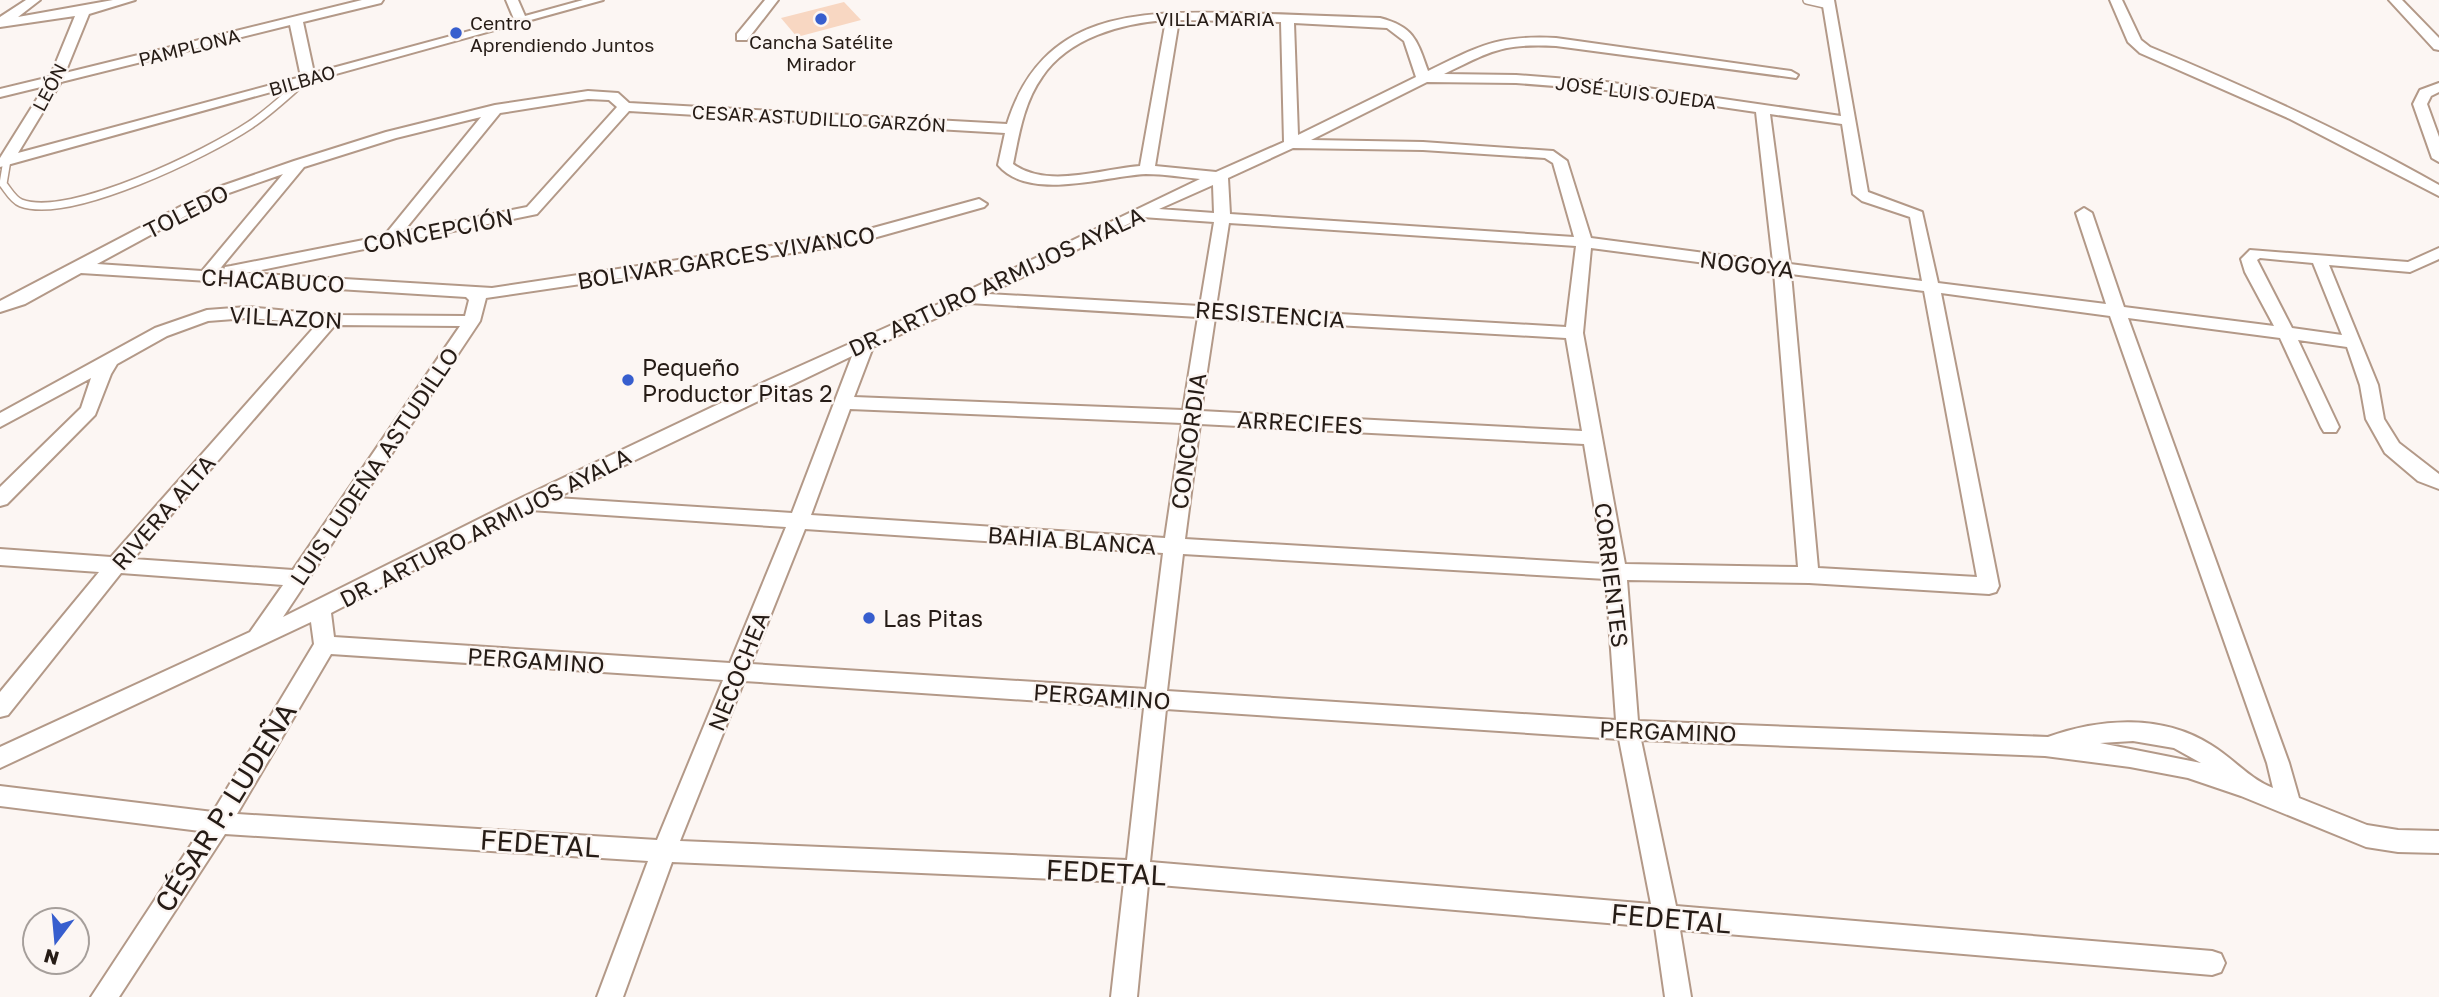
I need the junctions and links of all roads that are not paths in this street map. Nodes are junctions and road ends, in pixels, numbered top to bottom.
1 (34, 0) edge
2 (129, 0) edge
3 (377, 0) edge
4 (512, 0) edge
5 (597, 0) edge
6 (772, 0) edge
7 (1807, 0) edge
8 (2116, 0) edge
9 (2395, 0) edge
10 (1829, 2) edge
11 (329, 6) edge
12 (84, 11) junction
13 (1173, 16) junction
14 (1287, 18) junction
15 (296, 20) junction
16 (521, 20) junction
17 (0, 23) edge
18 (742, 37) dead end
19 (2439, 46) edge
20 (1791, 75) dead end
21 (308, 77) junction
22 (1423, 78) junction
23 (55, 81) junction
24 (2439, 87) edge
25 (0, 93) edge
26 (625, 107) junction
27 (1762, 107) junction
28 (495, 109) junction
29 (1848, 121) junction
30 (1012, 129) junction
31 (1291, 144) junction
32 (2439, 158) edge
33 (2, 161) edge
34 (300, 164) junction
35 (1147, 170) junction
36 (1220, 177) junction
37 (2439, 191) edge
38 (979, 204) dead end
39 (1138, 213) junction
40 (2084, 213) dead end
41 (1222, 218) junction
42 (391, 237) junction
43 (1584, 242) junction
44 (2439, 253) edge
45 (2319, 259) junction
46 (76, 268) junction
47 (1783, 268) junction
48 (206, 276) junction
49 (1933, 288) junction
50 (470, 291) junction
51 (967, 298) junction
52 (0, 307) edge
53 (1207, 310) junction
54 (2117, 312) junction
55 (330, 320) junction
56 (472, 321) junction
57 (1574, 333) junction
58 (2286, 333) junction
59 (2354, 342) junction
60 (865, 345) junction
61 (108, 363) junction
62 (842, 403) junction
63 (1191, 416) junction
64 (0, 421) edge
65 (2330, 426) dead end
66 (1591, 438) junction
67 (2439, 482) edge
68 (0, 499) edge
69 (528, 503) junction
70 (798, 523) junction
71 (1174, 546) junction
72 (0, 557) edge
73 (116, 566) junction
74 (1616, 572) junction
75 (1808, 575) junction
76 (299, 578) junction
77 (320, 610) junction
78 (256, 640) junction
79 (325, 645) junction
80 (737, 673) junction
81 (1155, 699) junction
82 (0, 708) edge
83 (1628, 730) junction
84 (0, 758) edge
85 (0, 796) edge
86 (2289, 806) junction
87 (219, 823) junction
88 (2439, 842) edge
89 (664, 851) junction
90 (1140, 872) junction
91 (1666, 918) junction
92 (2212, 963) dead end
93 (104, 997) edge
94 (610, 997) edge
95 (1124, 997) edge
96 (1678, 997) edge

1 - 17 street
2 - 12 street
3 - 11 street, PAMPLONA
4 - 16 street
5 - 16 street, BILBAO
6 - 18 street
7 - 10 lane
8 - 37 street
9 - 19 street
10 - 29 street
11 - 15 street, PAMPLONA
12 - 17 street
12 - 23 street, LEÓN
13 - 14 street, VILLA MARIA
13 - 30 street, VILLA MARIA
13 - 35 street
14 - 22 street, VILLA MARIA
14 - 31 street
15 - 21 street
15 - 23 street, PAMPLONA
16 - 21 street, BILBAO
20 - 22 street, DR. ARTURO ARMIJOS AYALA
21 - 33 street, BILBAO
21 - 33 lane
22 - 27 street, JOSÉ LUIS OJEDA
22 - 31 street, DR. ARTURO ARMIJOS AYALA
23 - 25 street, PAMPLONA
23 - 33 street, LEÓN
24 - 32 street
26 - 28 street, CESAR ASTUDILLO GARZÓN
26 - 30 street, CESAR ASTUDILLO GARZÓN
26 - 42 street, CONCEPCIÓN
27 - 29 street, JOSÉ LUIS OJEDA
27 - 47 street
28 - 34 street, TOLEDO
28 - 42 street
29 - 49 street
30 - 35 street, VILLA MARIA
31 - 36 street, DR. ARTURO ARMIJOS AYALA
31 - 43 street, CORRIENTES
34 - 46 street, TOLEDO
34 - 48 street
35 - 36 street
36 - 39 street, DR. ARTURO ARMIJOS AYALA
36 - 41 street, CONCORDIA
38 - 50 street, BOLIVAR GARCES VIVANCO
39 - 41 street, NOGOYA
39 - 51 street, DR. ARTURO ARMIJOS AYALA
40 - 54 street
41 - 43 street, NOGOYA
41 - 53 street, CONCORDIA
42 - 48 street, CONCEPCIÓN
43 - 47 street, NOGOYA
43 - 57 street, CORRIENTES
44 - 45 street
45 - 58 street
45 - 59 street
46 - 48 street, CHACABUCO
46 - 52 street, TOLEDO
47 - 49 street, NOGOYA
47 - 75 street
48 - 50 street, CHACABUCO
49 - 54 street, NOGOYA
49 - 75 street, BAHIA BLANCA
50 - 56 street
51 - 53 street, RESISTENCIA
51 - 60 street, DR. ARTURO ARMIJOS AYALA
53 - 57 street, RESISTENCIA
53 - 63 street, CONCORDIA
54 - 58 street, NOGOYA
54 - 86 street
55 - 56 street, VILLAZON
55 - 61 street, VILLAZON
55 - 73 street, RIVERA ALTA
56 - 76 street, LUIS LUDEÑA ASTUDILLO
57 - 66 street, CORRIENTES
58 - 59 street, NOGOYA
58 - 65 street
59 - 67 street
60 - 62 street, NECOCHEA
60 - 69 street, DR. ARTURO ARMIJOS AYALA
61 - 64 street, VILLAZON
61 - 68 street
62 - 63 street, ARRECIFES
62 - 70 street, NECOCHEA
63 - 66 street, ARRECIFES
63 - 71 street, CONCORDIA
66 - 74 street, CORRIENTES
69 - 70 street, BAHIA BLANCA
69 - 77 street, DR. ARTURO ARMIJOS AYALA
70 - 71 street, BAHIA BLANCA
70 - 80 street, NECOCHEA
71 - 74 street, BAHIA BLANCA
71 - 81 street, CONCORDIA
72 - 73 street
73 - 76 street
73 - 82 street, RIVERA ALTA
74 - 75 street, BAHIA BLANCA
74 - 83 street, CORRIENTES
76 - 78 street, LUIS LUDEÑA ASTUDILLO
77 - 78 street, DR. ARTURO ARMIJOS AYALA
77 - 79 street
78 - 84 street, DR. ARTURO ARMIJOS AYALA
79 - 80 street, PERGAMINO
79 - 87 street, CÉSAR P. LUDEÑA
80 - 81 street, PERGAMINO
80 - 89 street, NECOCHEA
81 - 83 street, PERGAMINO
81 - 90 street, CONCORDIA
83 - 86 street, PERGAMINO
83 - 91 street, CORRIENTES
85 - 87 street, FEDETAL
86 - 88 street, PERGAMINO
87 - 89 street, FEDETAL
87 - 93 street, CÉSAR P. LUDEÑA
89 - 90 street, FEDETAL
89 - 94 street, NECOCHEA
90 - 91 street, FEDETAL
90 - 95 street, CONCORDIA
91 - 92 street, FEDETAL
91 - 96 street, CORRIENTES

